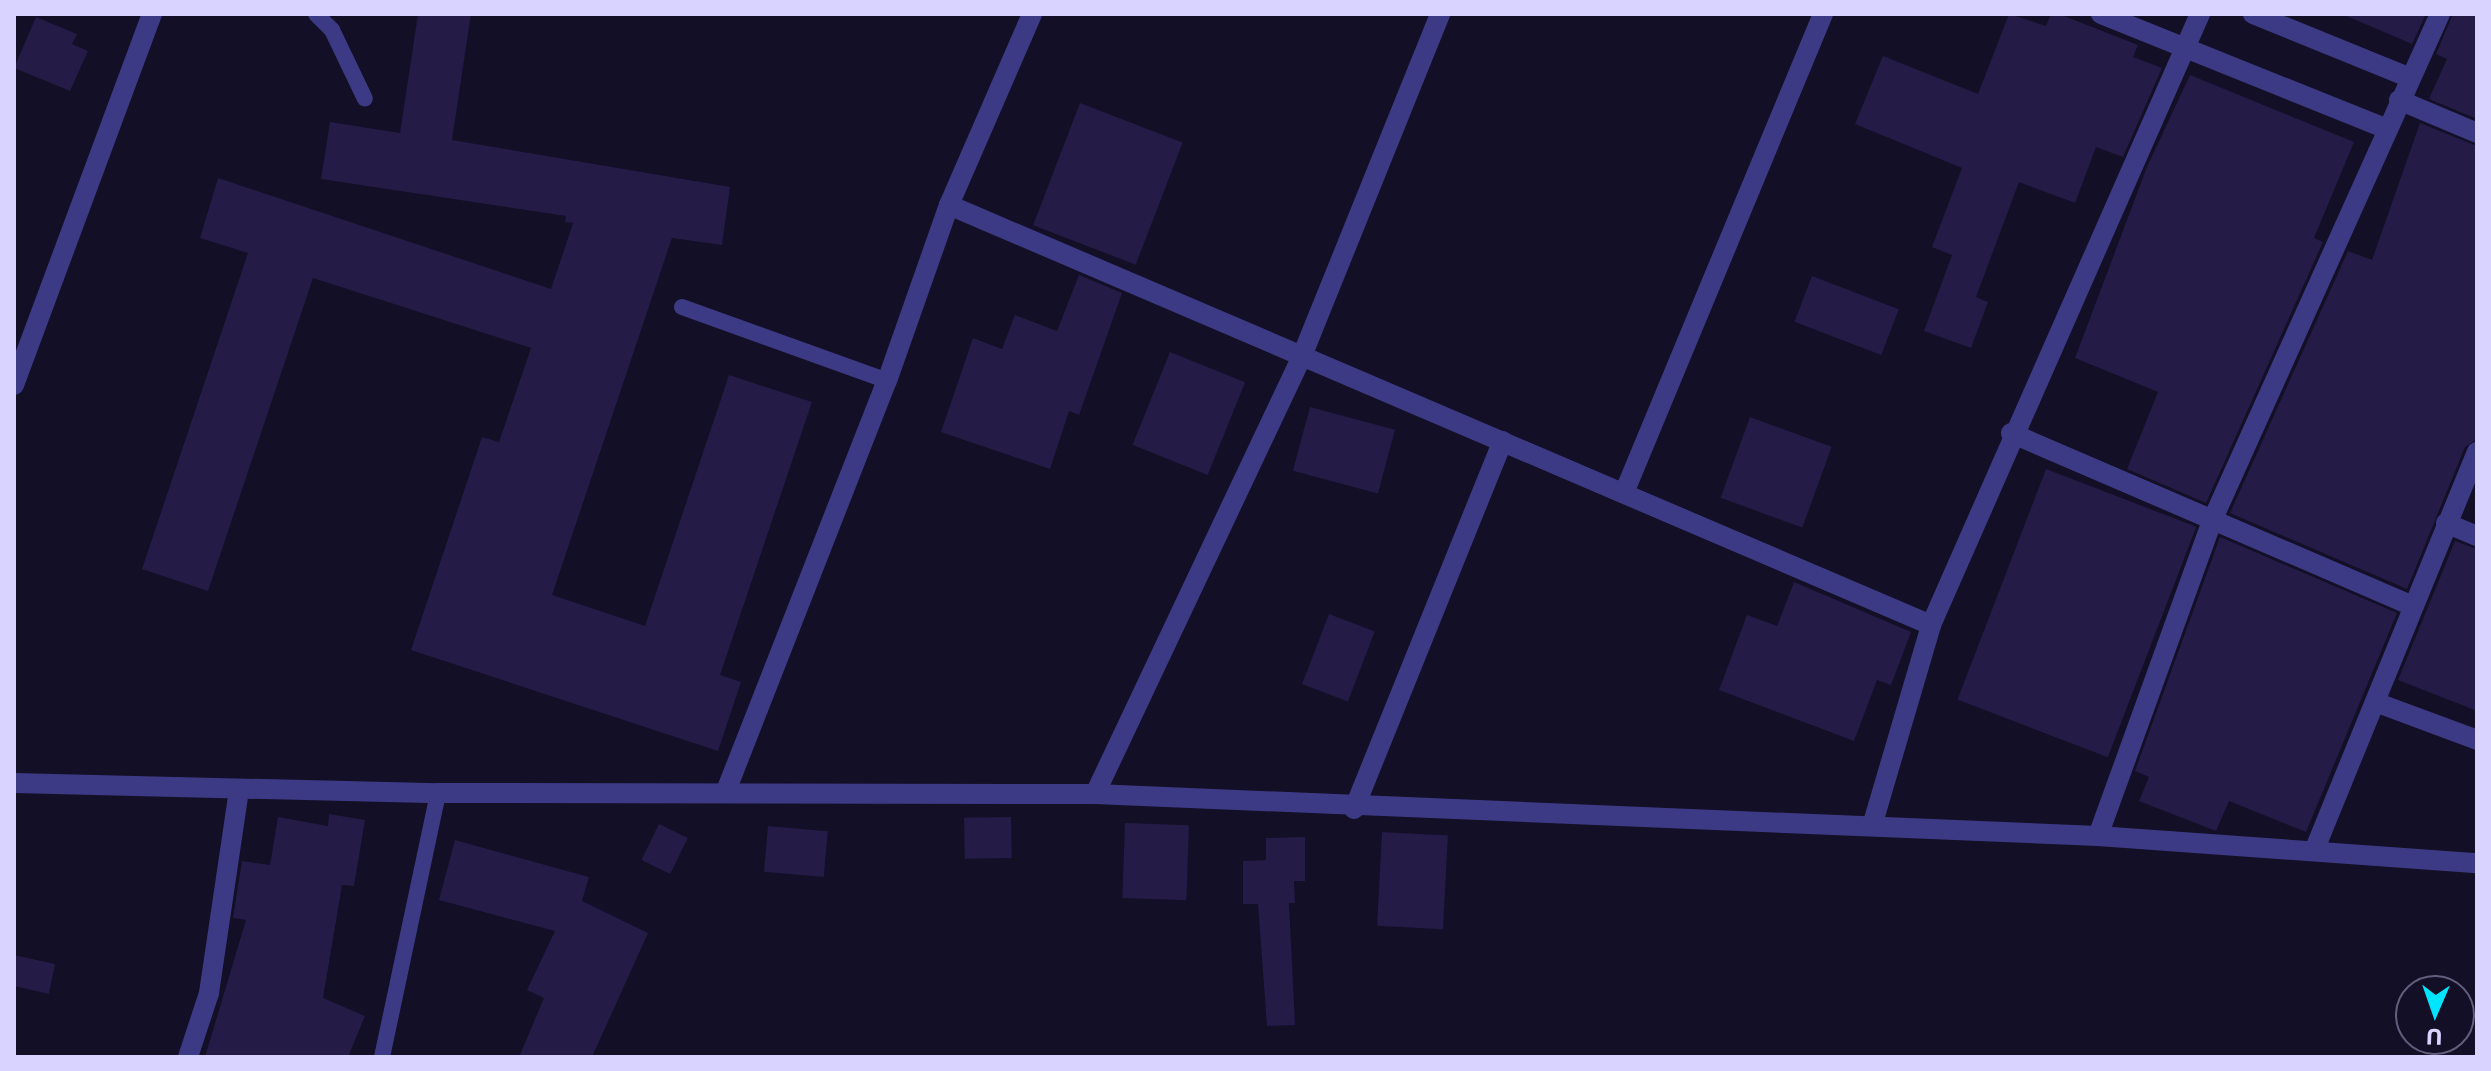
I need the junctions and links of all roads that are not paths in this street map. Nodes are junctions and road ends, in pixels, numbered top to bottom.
1 (152, 14) edge
2 (316, 14) edge
3 (1032, 14) edge
4 (1440, 14) edge
5 (1823, 14) edge
6 (2101, 14) edge
7 (2200, 14) edge
8 (2253, 14) edge
9 (2440, 14) edge
10 (2182, 47) junction
11 (2411, 78) junction
12 (365, 99) dead end
13 (2399, 100) junction
14 (2387, 129) junction
15 (2477, 133) edge
16 (949, 205) junction
17 (682, 307) dead end
18 (1302, 356) junction
19 (887, 381) junction
20 (14, 385) edge
21 (2011, 433) junction
22 (1503, 441) junction
23 (2477, 452) edge
24 (1624, 493) junction
25 (2212, 521) junction
26 (2446, 523) junction
27 (2477, 536) edge
28 (2413, 606) junction
29 (1931, 625) junction
30 (2375, 702) junction
31 (2477, 740) edge
32 (14, 783) edge
33 (239, 790) junction
34 (726, 791) junction
35 (438, 793) junction
36 (1095, 794) junction
37 (1354, 809) junction
38 (1872, 826) junction
39 (2098, 836) junction
40 (2314, 851) junction
41 (2477, 863) edge
42 (188, 1057) edge
43 (382, 1057) edge

1 - 20 street
2 - 12 lane
3 - 16 street
4 - 18 street
5 - 24 street
6 - 10 street
7 - 10 street
8 - 11 street
9 - 11 street
10 - 14 street
10 - 21 street
11 - 13 street
13 - 14 street
13 - 15 street
14 - 25 street
16 - 18 street
16 - 19 street
17 - 19 lane
18 - 22 street
18 - 36 street
19 - 34 street
21 - 25 street
21 - 29 street
22 - 24 street
22 - 37 street
23 - 26 street
24 - 29 street
25 - 28 street
25 - 39 street
26 - 27 street
26 - 28 street
28 - 30 street
29 - 38 street
30 - 31 street
30 - 40 street
32 - 33 street
33 - 35 street
33 - 42 street
34 - 35 street
34 - 36 street
35 - 43 lane
36 - 37 street
37 - 38 street
38 - 39 street
39 - 40 street
40 - 41 street

